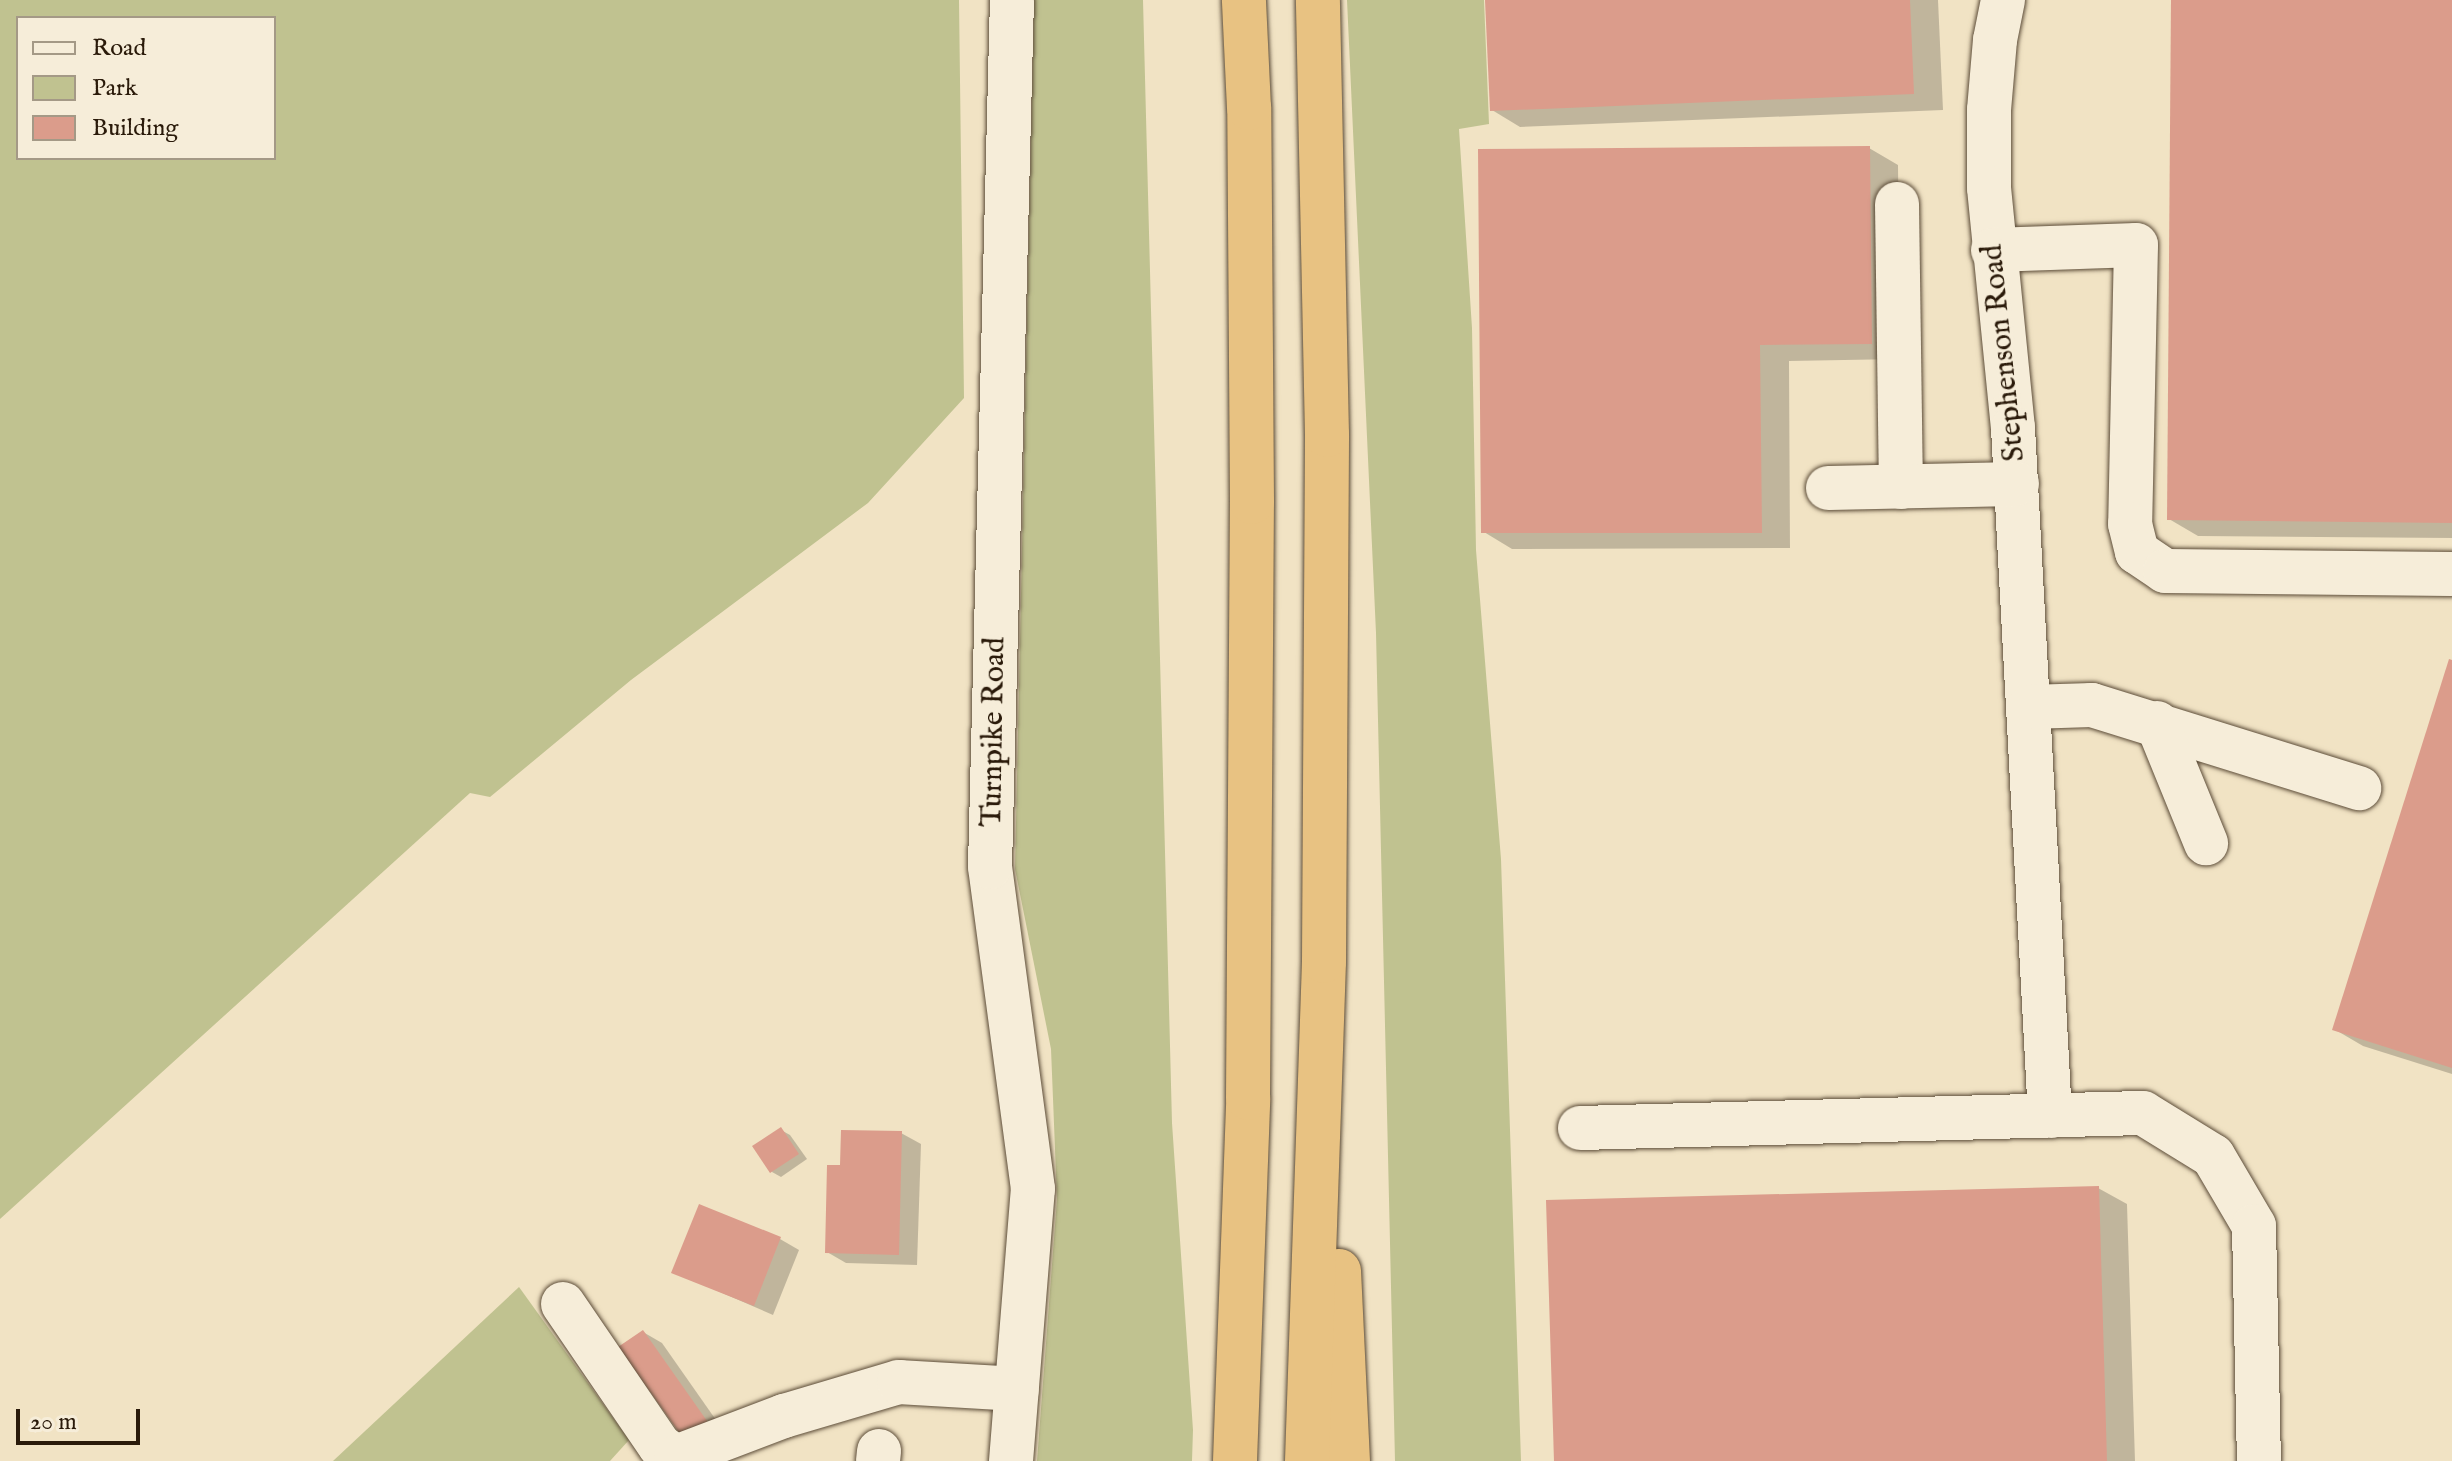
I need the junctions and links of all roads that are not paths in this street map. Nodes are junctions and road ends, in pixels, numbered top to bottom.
1 (1012, 0) edge
2 (1244, 0) edge
3 (1318, 0) edge
4 (2003, 0) edge
5 (1897, 204) dead end
6 (1993, 250) junction
7 (2017, 484) junction
8 (1901, 487) junction
9 (1828, 488) dead end
10 (2452, 574) edge
11 (2029, 707) junction
12 (2157, 723) junction
13 (2359, 788) dead end
14 (2206, 843) dead end
15 (1324, 961) junction
16 (2050, 1116) junction
17 (1580, 1128) dead end
18 (563, 1304) dead end
19 (1017, 1389) junction
20 (1011, 1461) edge
21 (1235, 1461) edge
22 (1307, 1461) edge
23 (1348, 1461) edge
24 (2259, 1461) edge

1 - 19 street, Turnpike Road
2 - 21 highway
3 - 15 highway
4 - 6 street, Stephenson Road
5 - 8 street
6 - 7 street, Stephenson Road
6 - 10 street
7 - 8 street
7 - 11 street, Stephenson Road
8 - 9 street
11 - 12 street
11 - 16 street, Stephenson Road
12 - 13 street
12 - 14 street
15 - 22 highway
15 - 23 highway
16 - 17 street
16 - 24 street
18 - 19 street
19 - 20 street, Turnpike Road

